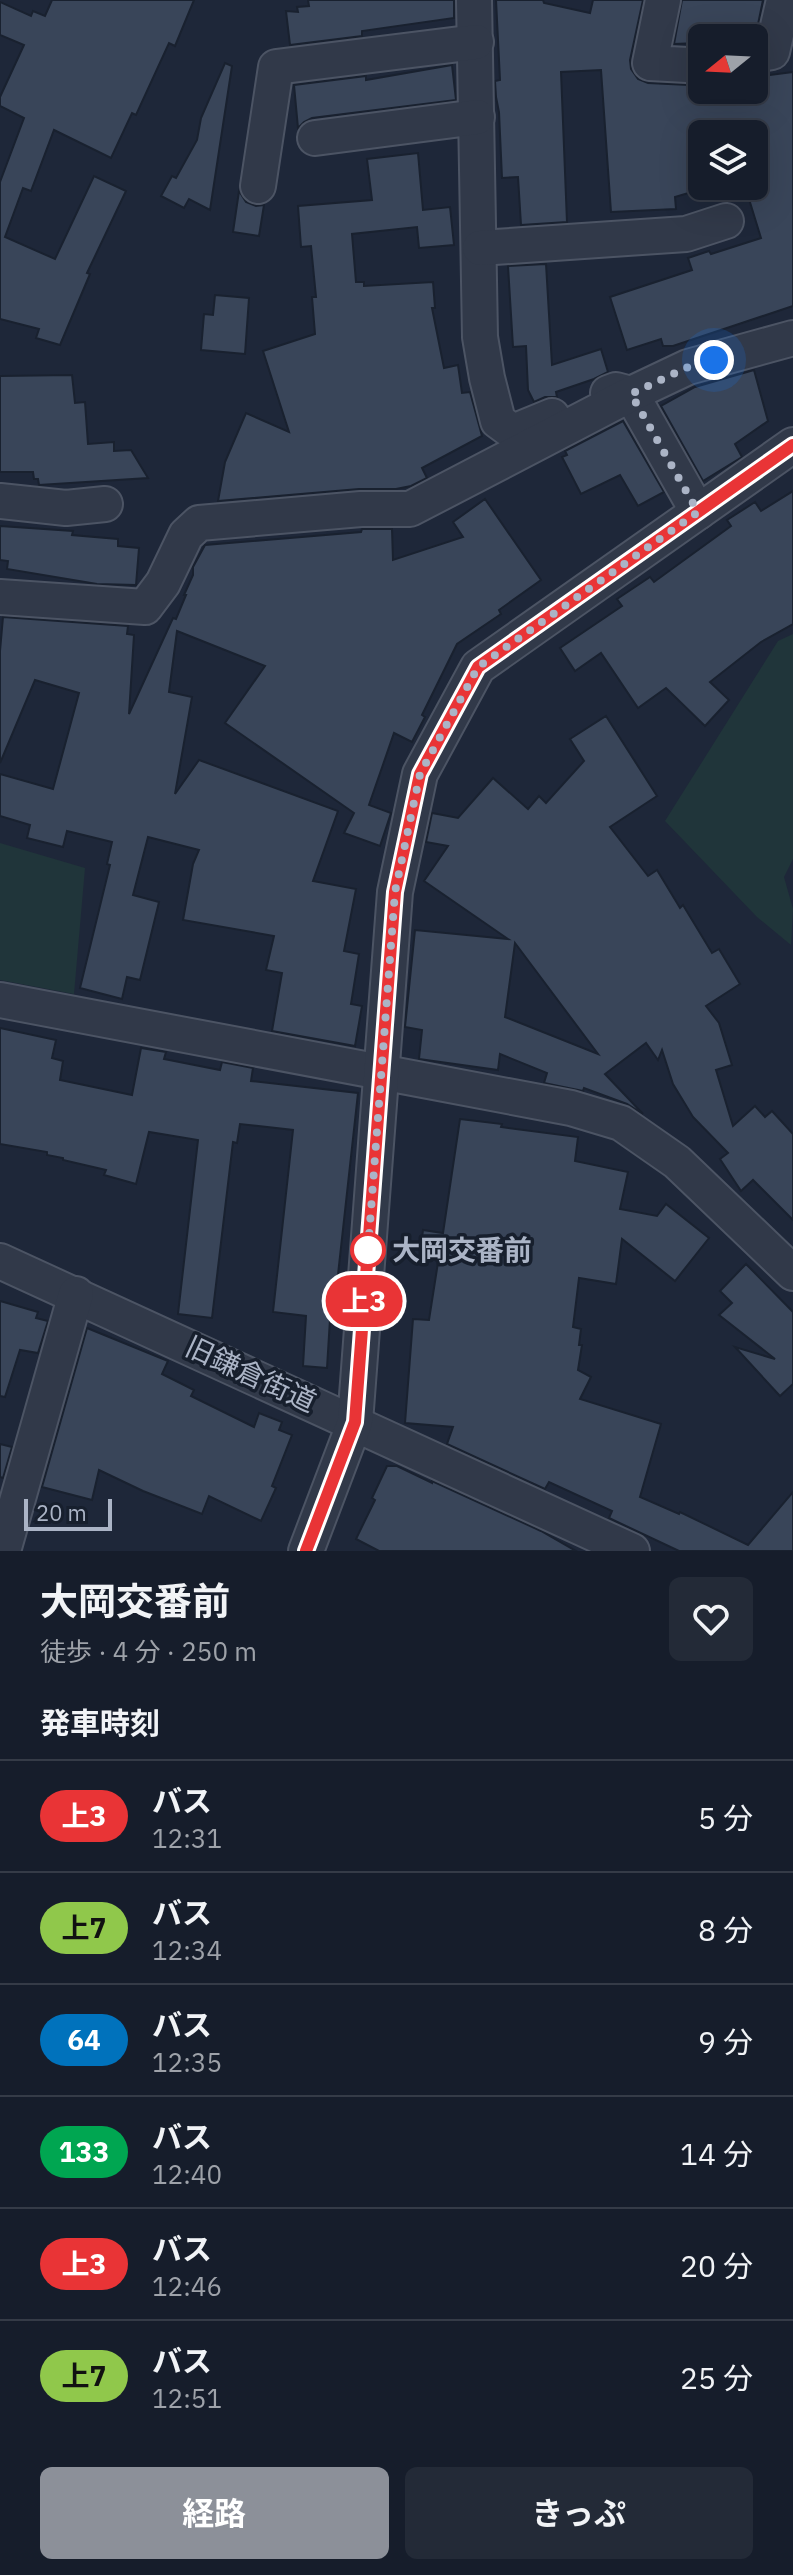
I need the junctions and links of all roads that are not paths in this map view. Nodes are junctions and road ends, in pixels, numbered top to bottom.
1 (474, 0) edge
2 (663, 0) edge
3 (784, 0) edge
4 (476, 42) junction
5 (768, 53) edge
6 (688, 65) edge
7 (477, 117) junction
8 (315, 138) dead end
9 (258, 186) dead end
10 (726, 221) dead end
11 (480, 248) junction
12 (793, 338) edge
13 (631, 394) junction
14 (793, 445) edge
15 (0, 501) edge
16 (105, 504) dead end
17 (698, 512) junction
18 (0, 597) edge
19 (0, 1000) edge
20 (381, 1072) junction
21 (0, 1261) edge
22 (793, 1273) edge
23 (76, 1294) junction
24 (355, 1422) junction
25 (3, 1551) edge
26 (306, 1551) edge
27 (632, 1551) edge

1 - 4 street
2 - 6 street
3 - 5 street
4 - 7 street
4 - 9 street
7 - 8 street
7 - 11 street
10 - 11 street
11 - 13 street
12 - 13 street
13 - 17 street
13 - 18 street
14 - 17 street
15 - 16 street
17 - 20 street
19 - 20 street
20 - 22 street
20 - 24 street
21 - 23 street, 旧鎌倉街道
23 - 24 street, 旧鎌倉街道
23 - 25 street
24 - 26 street
24 - 27 street, 旧鎌倉街道

